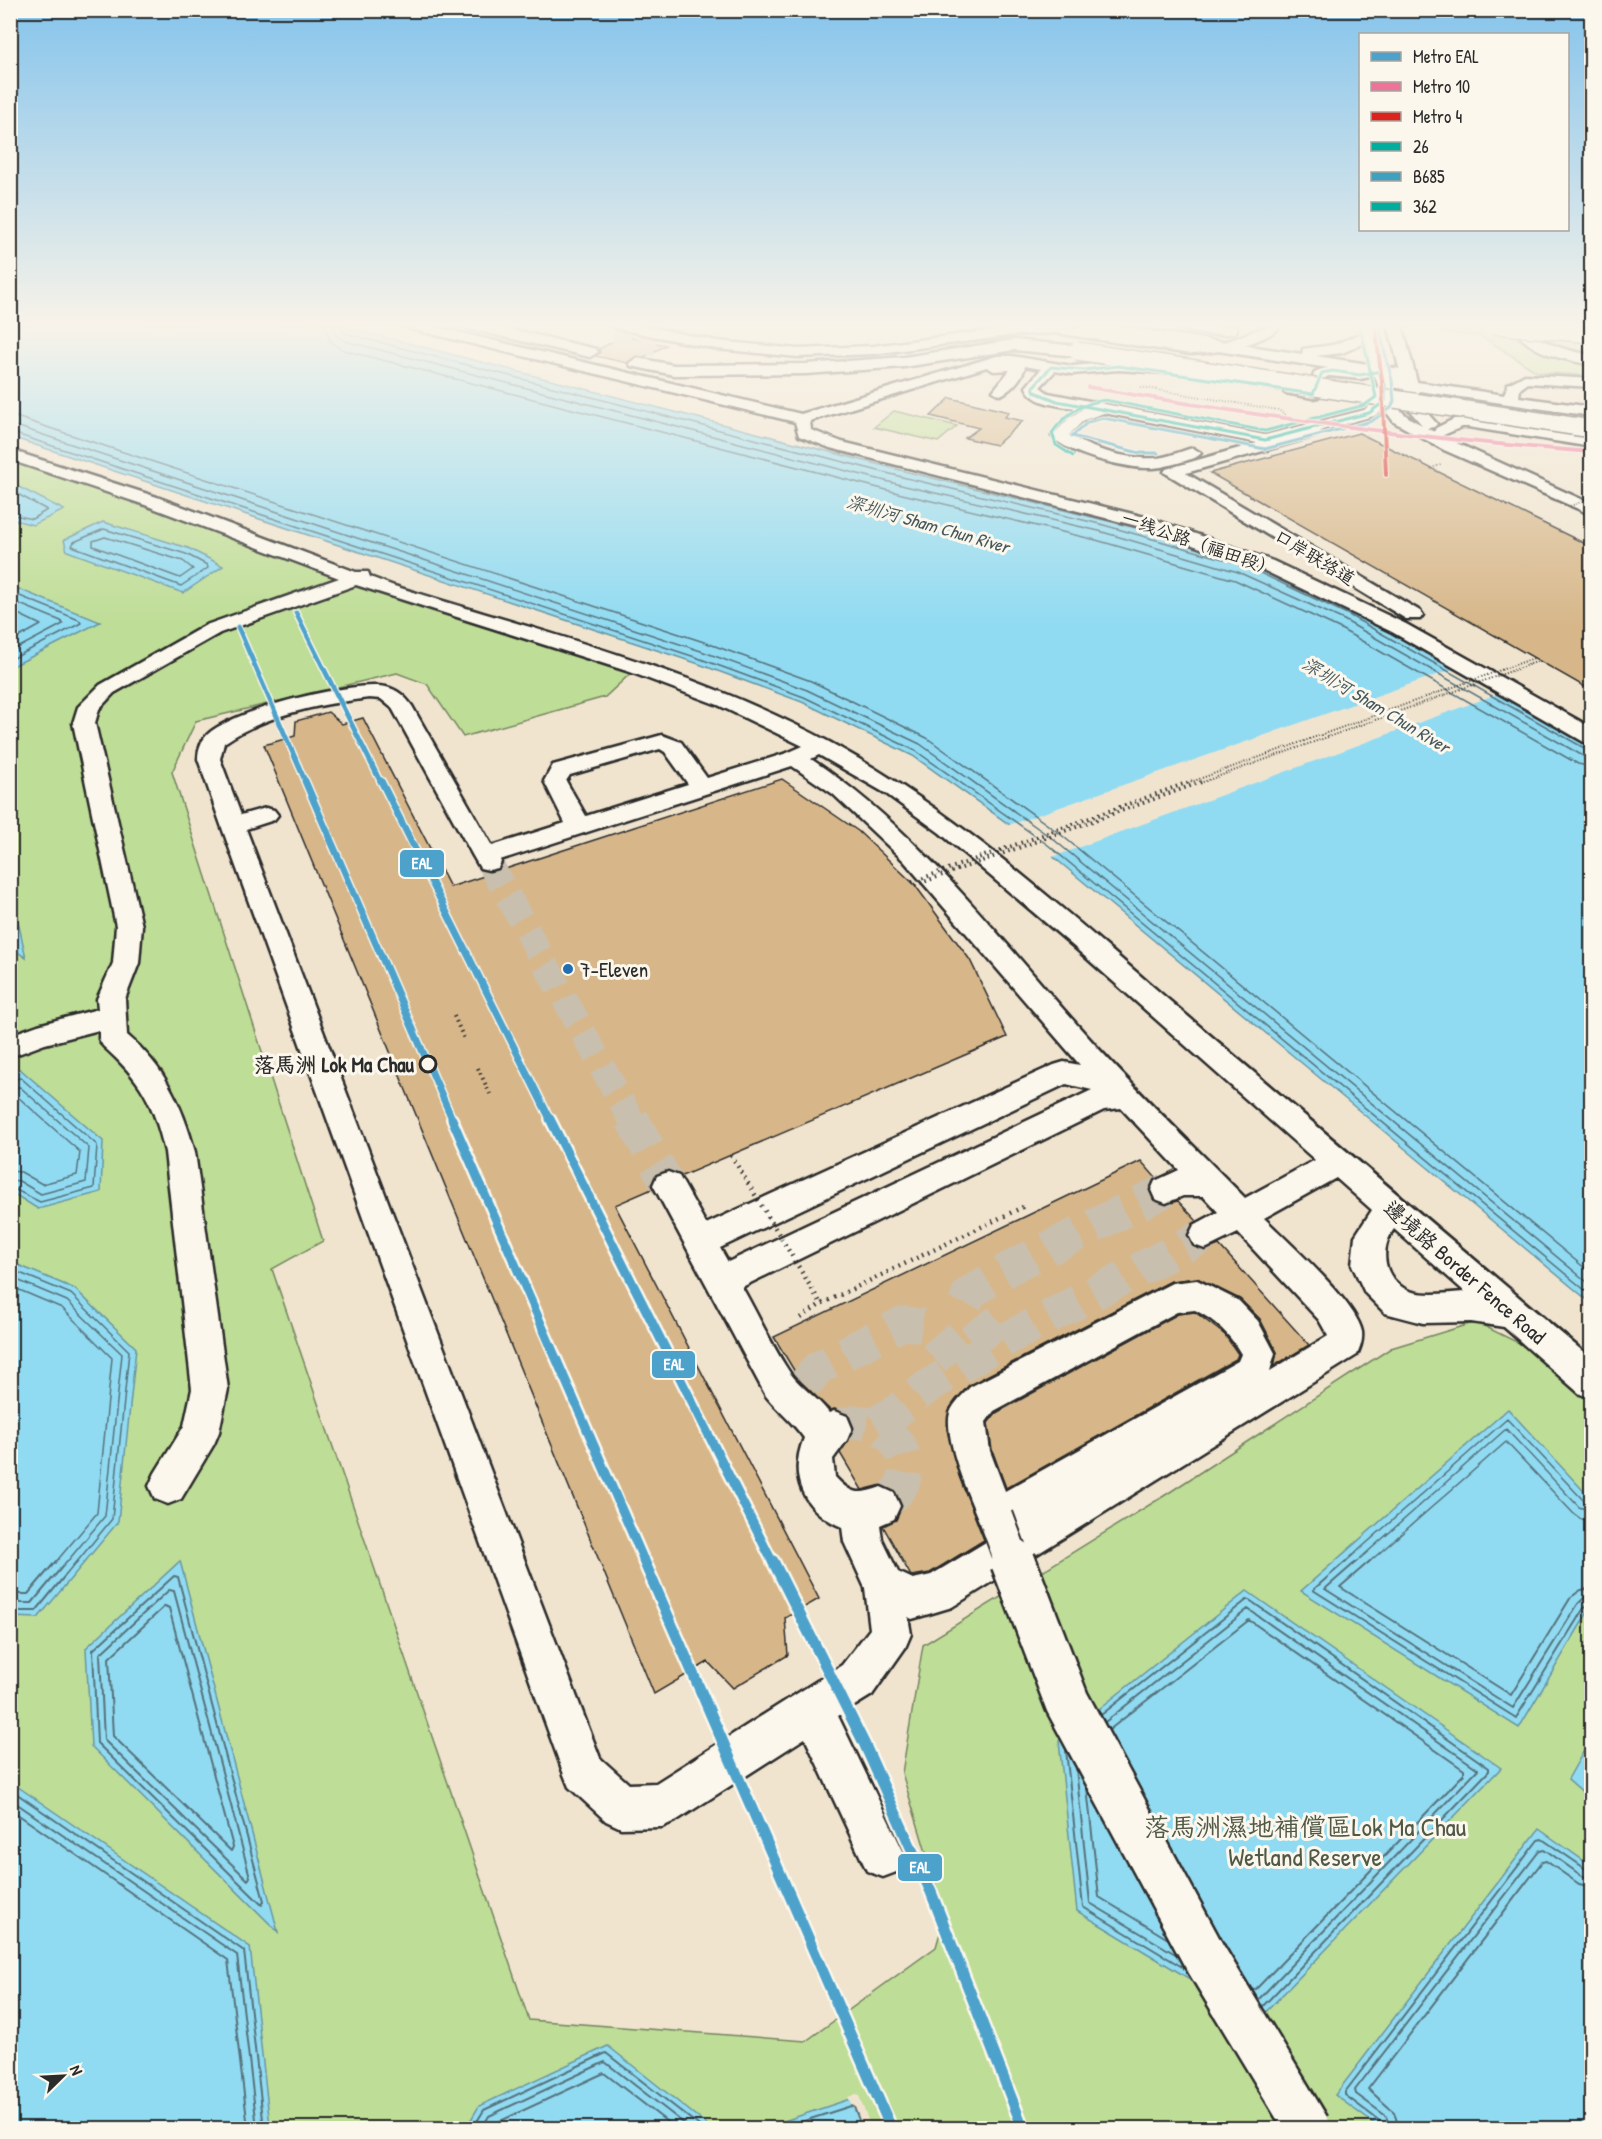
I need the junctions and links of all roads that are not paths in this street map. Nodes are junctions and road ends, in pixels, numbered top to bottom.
1 (806, 425) edge
2 (1070, 425) edge
3 (1187, 425) edge
4 (1324, 425) edge
5 (1409, 425) edge
6 (1431, 425) edge
7 (1453, 425) edge
8 (1485, 425) edge
9 (1565, 425) edge
10 (1566, 425) edge
11 (1316, 427) junction
12 (1592, 429) edge
13 (1441, 431) junction
14 (1231, 433) junction
15 (1565, 437) junction
16 (1592, 442) edge
17 (10, 455) edge
18 (1592, 499) edge
19 (1592, 510) edge
20 (360, 577) junction
21 (1592, 718) edge
22 (1592, 737) edge
23 (820, 746) junction
24 (795, 758) junction
25 (702, 787) junction
26 (266, 815) dead end
27 (233, 825) junction
28 (579, 826) junction
29 (112, 1016) junction
30 (10, 1047) edge
31 (1126, 1096) junction
32 (1339, 1162) junction
33 (1209, 1183) junction
34 (668, 1185) tunnel mouth
35 (1166, 1190) tunnel mouth
36 (1391, 1208) junction
37 (1241, 1215) junction
38 (1205, 1235) tunnel mouth
39 (700, 1242) junction
40 (722, 1281) junction
41 (1512, 1313) junction
42 (1592, 1382) edge
43 (168, 1486) dead end
44 (996, 1517) junction
45 (884, 1586) junction
46 (813, 1708) junction
47 (884, 1855) dead end
48 (1308, 2128) edge

1 - 22 street, 一线公路（福田段）
2 - 14 street
3 - 14 street
4 - 11 street
5 - 19 street
6 - 13 street
7 - 13 street
8 - 15 street
9 - 15 street
10 - 12 main road, bridge
11 - 14 street
11 - 21 street, 口岸联络道
13 - 18 street
15 - 16 street
17 - 20 street, 邊境路 Border Fence Road
20 - 23 street, 邊境路 Border Fence Road
20 - 29 street
23 - 24 street
23 - 32 street, 邊境路 Border Fence Road
24 - 25 street
24 - 31 street
25 - 28 street
25 - 28 street
26 - 27 street
27 - 28 street
27 - 46 street
29 - 30 street
29 - 43 street
31 - 33 street
31 - 39 street
31 - 40 street
32 - 36 street, 邊境路 Border Fence Road
32 - 37 street
33 - 35 street
33 - 37 street
34 - 39 street
36 - 41 street, 邊境路 Border Fence Road
36 - 41 street
37 - 38 street
37 - 45 street
39 - 40 street
40 - 45 street
41 - 42 street, 邊境路 Border Fence Road
44 - 44 street
44 - 48 street, bridge
45 - 46 street
46 - 47 street

